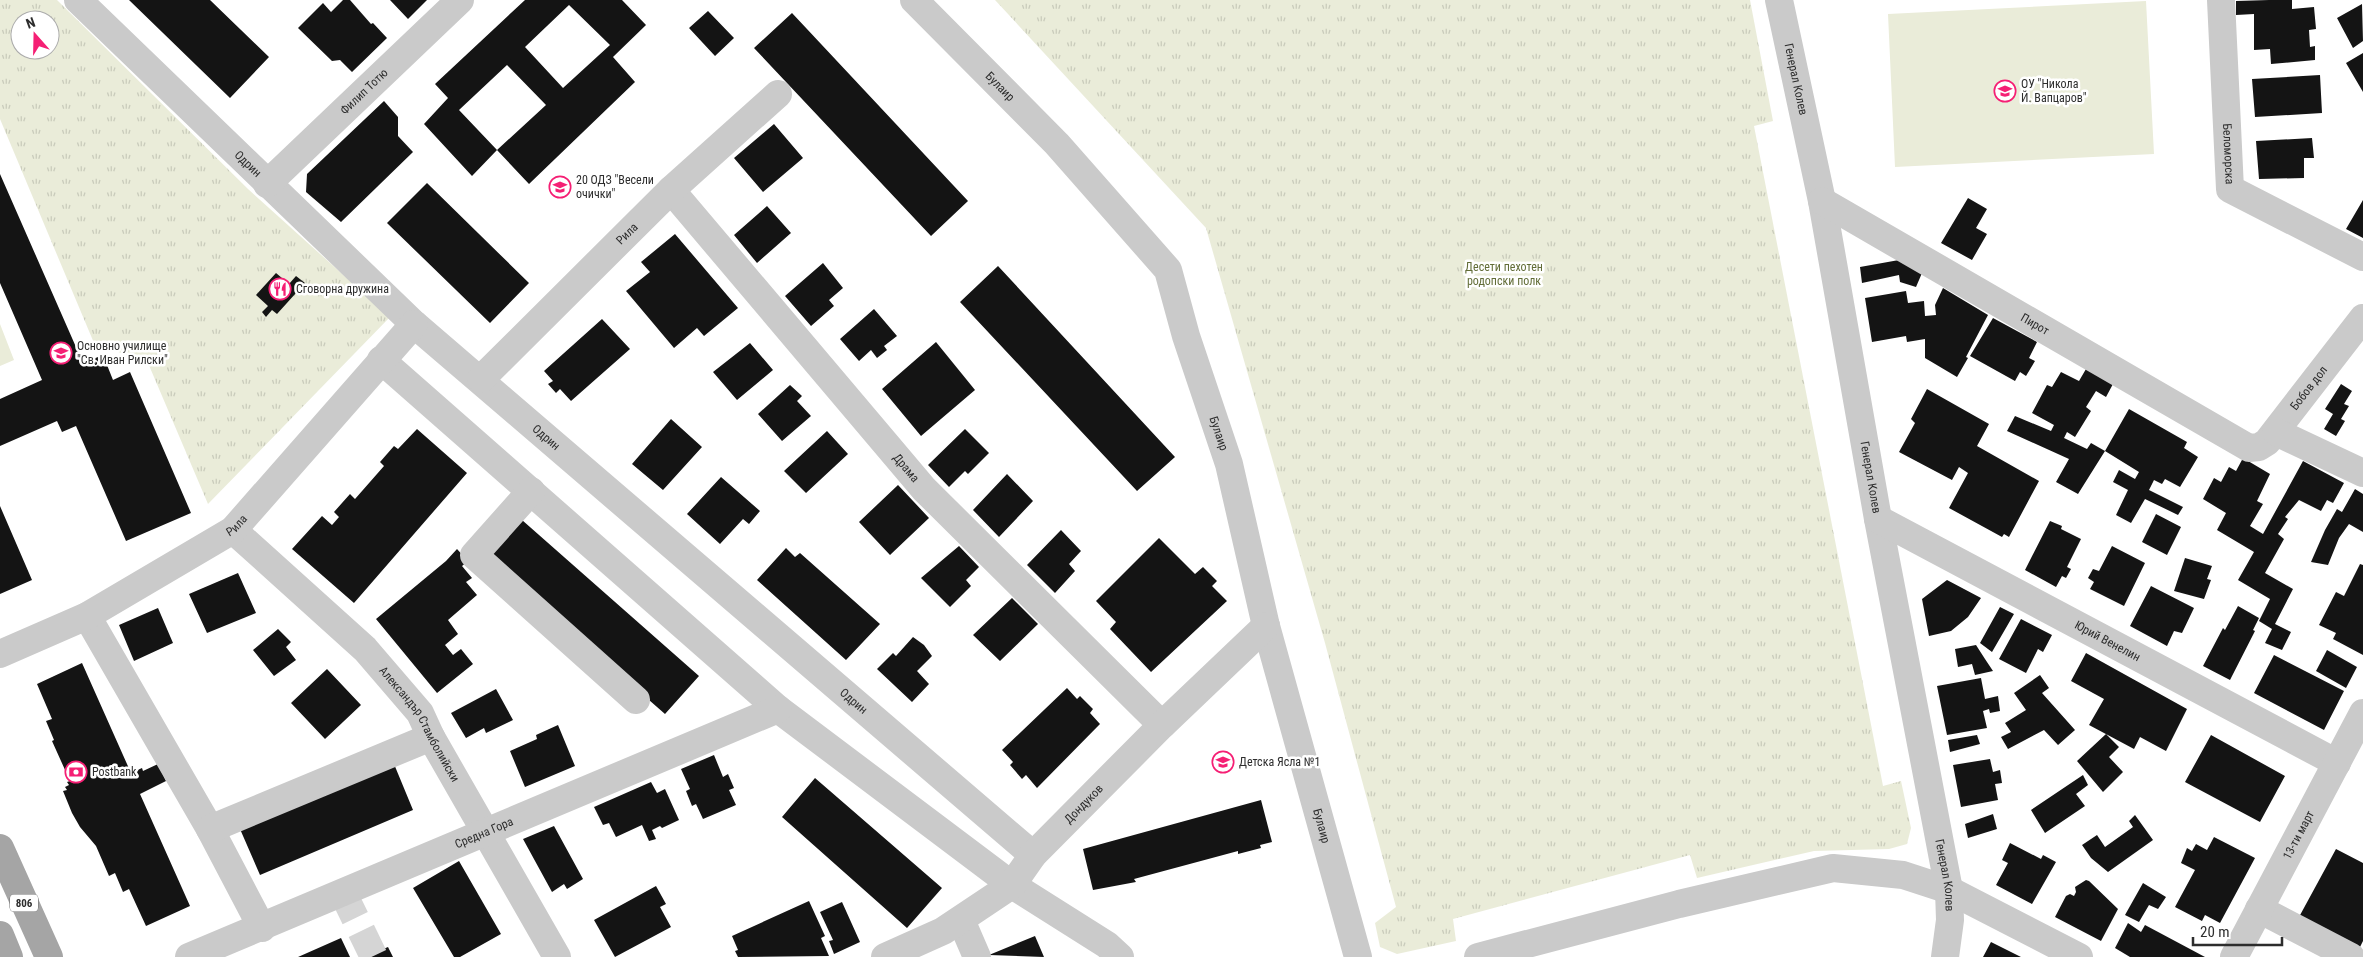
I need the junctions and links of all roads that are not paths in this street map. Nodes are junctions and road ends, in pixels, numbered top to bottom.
1 (78, 0) edge
2 (460, 0) edge
3 (914, 0) edge
4 (1779, 0) edge
5 (2221, 0) edge
6 (778, 94) dead end
7 (267, 184) junction
8 (671, 190) junction
9 (1822, 201) junction
10 (2363, 257) edge
11 (2363, 318) edge
12 (414, 324) junction
13 (381, 360) junction
14 (480, 379) junction
15 (2276, 432) junction
16 (2249, 448) joint
17 (2363, 473) edge
18 (531, 491) junction
19 (1878, 519) junction
20 (233, 530) junction
21 (87, 616) junction
22 (1266, 626) junction
23 (0, 654) edge
24 (636, 700) dead end
25 (778, 709) junction
26 (2363, 713) edge
27 (1162, 725) junction
28 (431, 737) junction
29 (2337, 763) junction
30 (210, 829) junction
31 (486, 831) junction
32 (0, 848) edge
33 (1033, 855) junction
34 (1012, 885) junction
35 (1949, 890) junction
36 (2259, 908) junction
37 (961, 920) junction
38 (262, 928) junction
39 (0, 935) edge
40 (9, 957) edge
41 (49, 957) edge
42 (189, 957) edge
43 (558, 957) edge
44 (885, 957) edge
45 (976, 957) edge
46 (1120, 957) edge
47 (1358, 957) edge
48 (1478, 957) edge
49 (1945, 957) edge
50 (2079, 957) edge
51 (2234, 957) edge
52 (2351, 957) edge

1 - 7 street, Одрин
2 - 7 street, Филип Тотю
3 - 22 street, Булаир
4 - 9 street, Генерал Колев
5 - 10 street, Беломорска
6 - 8 street, Рила
7 - 12 street, Одрин
8 - 14 street, Рила
8 - 27 street, Драма
9 - 16 street, Пирот
9 - 19 street, Генерал Колев
11 - 15 street, Бобов дол
12 - 13 street, Рила
12 - 14 street, Одрин
13 - 18 street
13 - 20 street, Рила
14 - 33 street, Одрин
15 - 16 street, Бобов дол
15 - 17 street
18 - 24 street
18 - 25 street
19 - 29 street, Юрий Венелин
19 - 35 street, Генерал Колев
20 - 21 street, Рила
20 - 28 street, Александър Стамболийски
21 - 23 street, Рила
21 - 30 street
22 - 27 street, Дондуков
22 - 47 street, Булаир
25 - 31 street, Средна Гора
25 - 34 street
26 - 29 street, 13-ти март
27 - 33 street, Дондуков
28 - 30 street
28 - 31 street, Александър Стамболийски
29 - 36 street, 13-ти март
30 - 38 street
31 - 38 street, Средна Гора
31 - 43 street, Александър Стамболийски
32 - 41 main road, 806
33 - 34 street, Дондуков
34 - 37 street, Дондуков
34 - 46 street
35 - 48 street
35 - 49 street, Генерал Колев
35 - 50 street
36 - 51 street, 13-ти март
36 - 52 street
37 - 44 street, Дондуков
37 - 45 street
38 - 42 street, Средна Гора
39 - 40 main road

